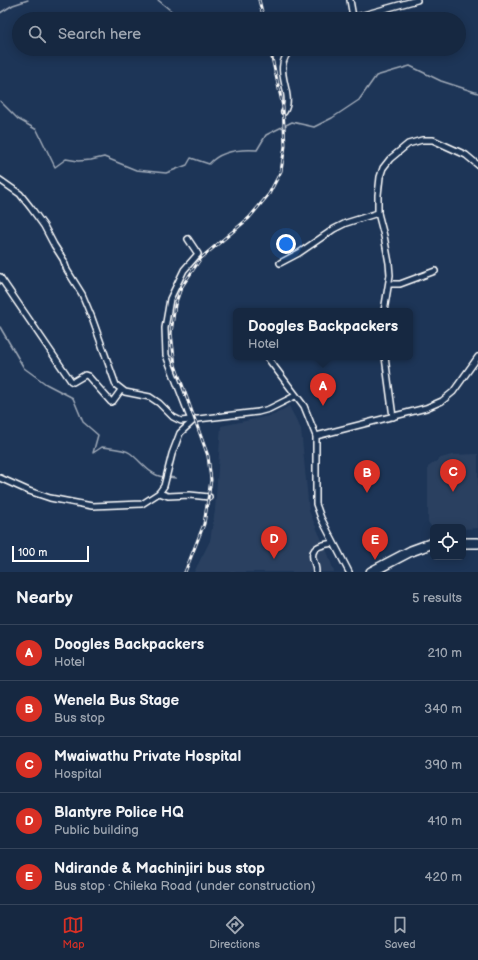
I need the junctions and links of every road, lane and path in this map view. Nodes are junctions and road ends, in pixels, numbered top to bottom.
1 (350, 0) edge
2 (417, 0) edge
3 (351, 12) edge
4 (373, 12) edge
5 (284, 56) edge
6 (284, 112) dead end
7 (478, 165) edge
8 (0, 180) edge
9 (378, 213) junction
10 (188, 239) dead end
11 (280, 263) dead end
12 (435, 271) dead end
13 (0, 277) edge
14 (388, 284) junction
15 (384, 308) edge
16 (478, 357) edge
17 (269, 360) edge
18 (385, 360) edge
19 (121, 390) junction
20 (295, 396) junction
21 (393, 417) junction
22 (193, 419) junction
23 (316, 436) junction
24 (0, 478) edge
25 (159, 493) junction
26 (209, 497) dead end
27 (466, 539) edge
28 (478, 539) edge
29 (333, 543) junction
30 (466, 543) edge
31 (478, 543) edge
32 (430, 544) edge
33 (430, 549) edge
34 (316, 572) edge
35 (349, 572) edge
36 (370, 572) edge
37 (382, 572) edge

1 - 3 street
2 - 4 street
5 - 6 street
7 - 9 street
8 - 19 street
9 - 11 street
9 - 14 street
10 - 22 street
12 - 14 street
13 - 19 street
14 - 15 street
16 - 21 street
17 - 20 street
18 - 21 street
19 - 22 street
20 - 22 street
20 - 23 street
21 - 23 street
22 - 25 street
23 - 29 street
24 - 25 street
25 - 26 street
27 - 28 highway
29 - 34 street
29 - 35 street
30 - 31 highway
32 - 36 highway
33 - 37 highway

